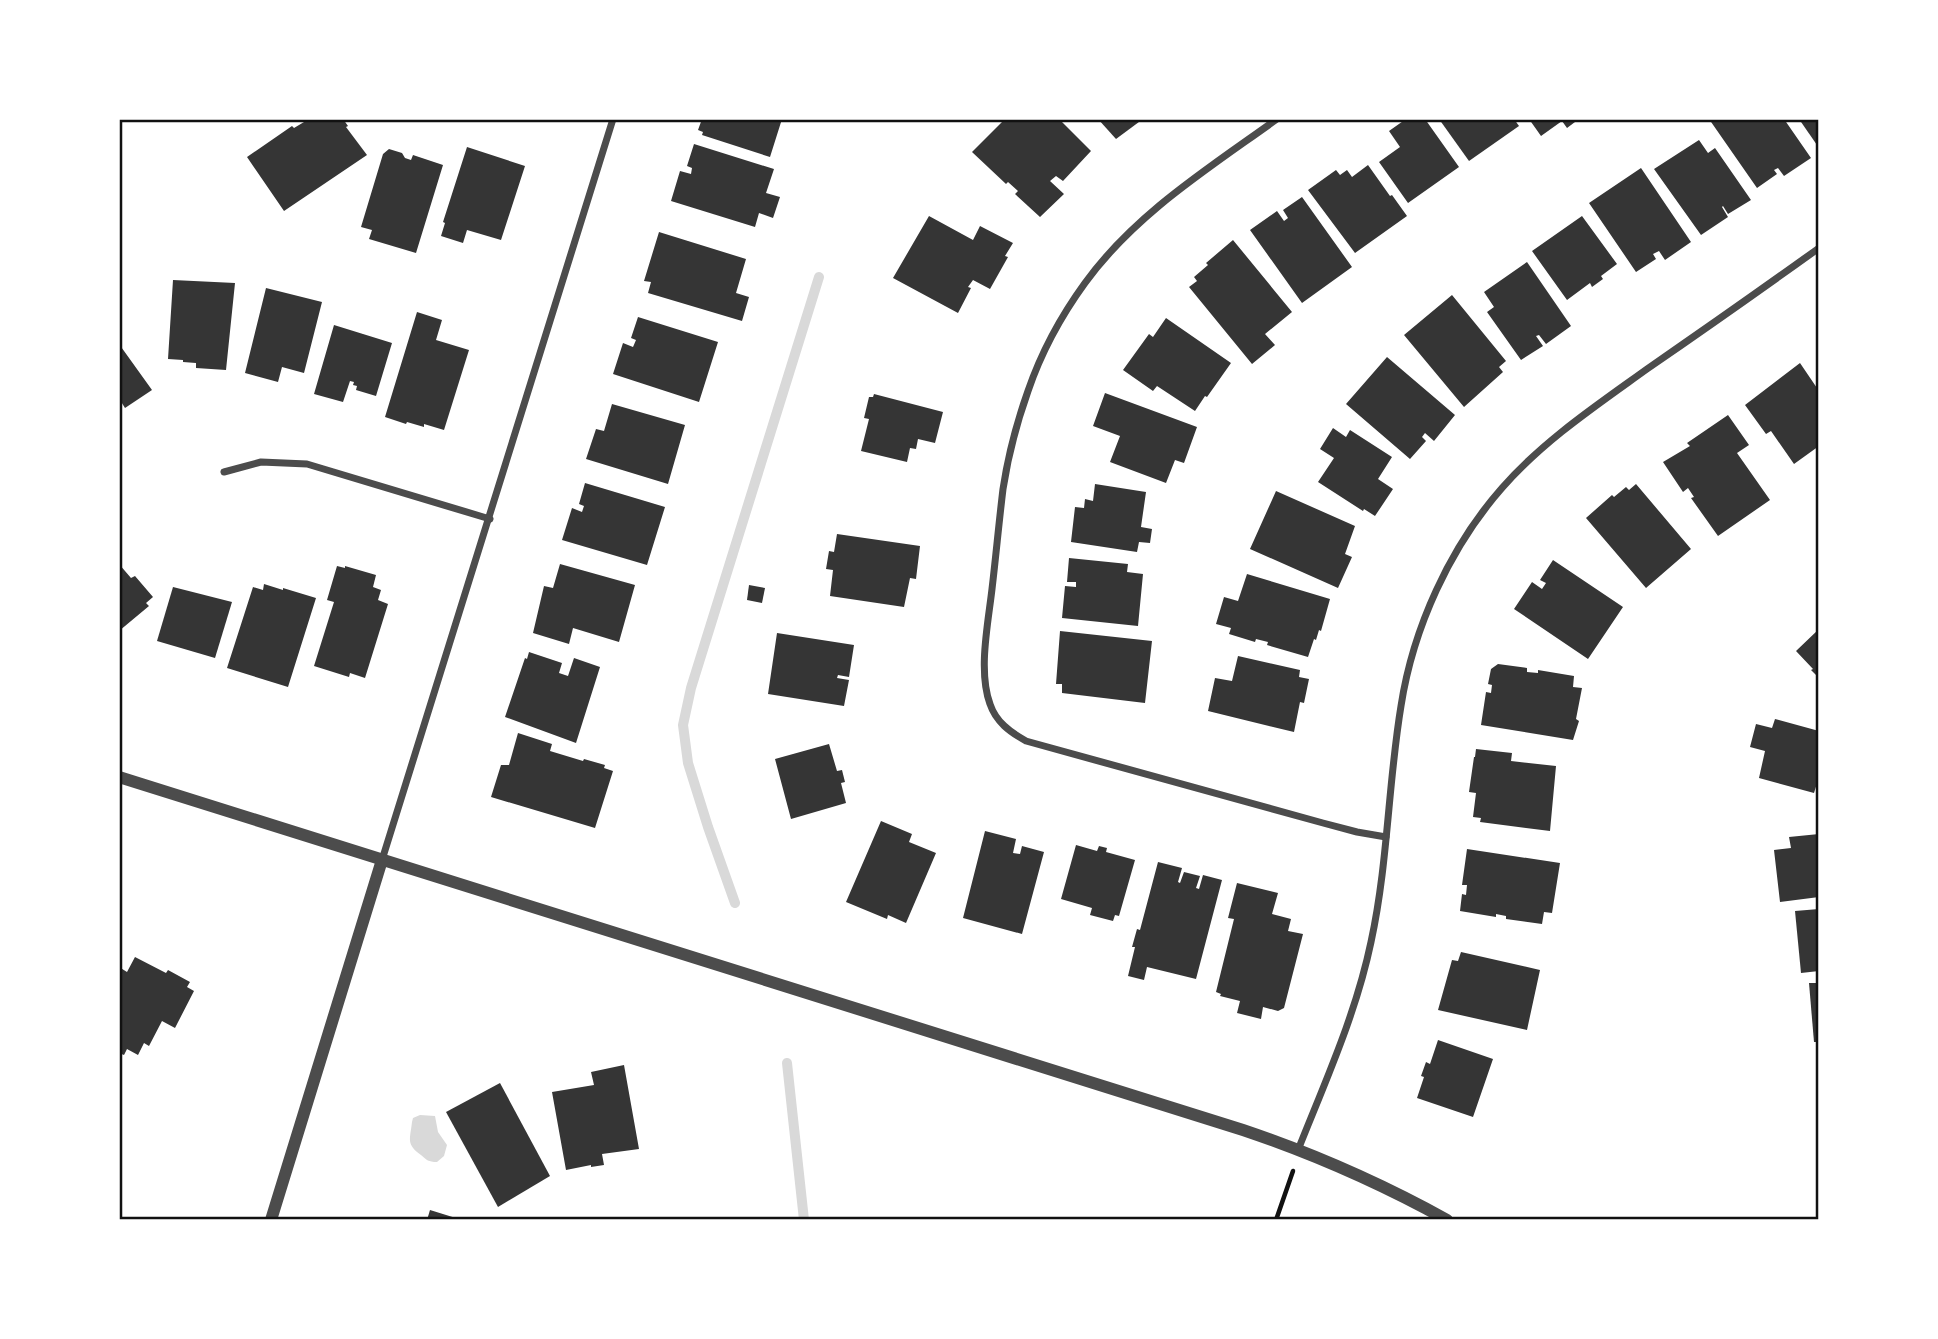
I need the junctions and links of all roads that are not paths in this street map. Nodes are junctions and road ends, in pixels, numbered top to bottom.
1 (613, 119) edge
2 (1277, 119) edge
3 (1819, 248) edge
4 (224, 472) dead end
5 (489, 519) junction
6 (119, 777) edge
7 (1386, 837) junction
8 (382, 860) junction
9 (1298, 1150) junction
10 (271, 1220) edge
11 (1447, 1220) edge

1 - 5 street
2 - 7 street
3 - 7 street
4 - 5 street
5 - 8 street
6 - 8 street
7 - 9 street
8 - 9 street
8 - 10 street
9 - 11 street

